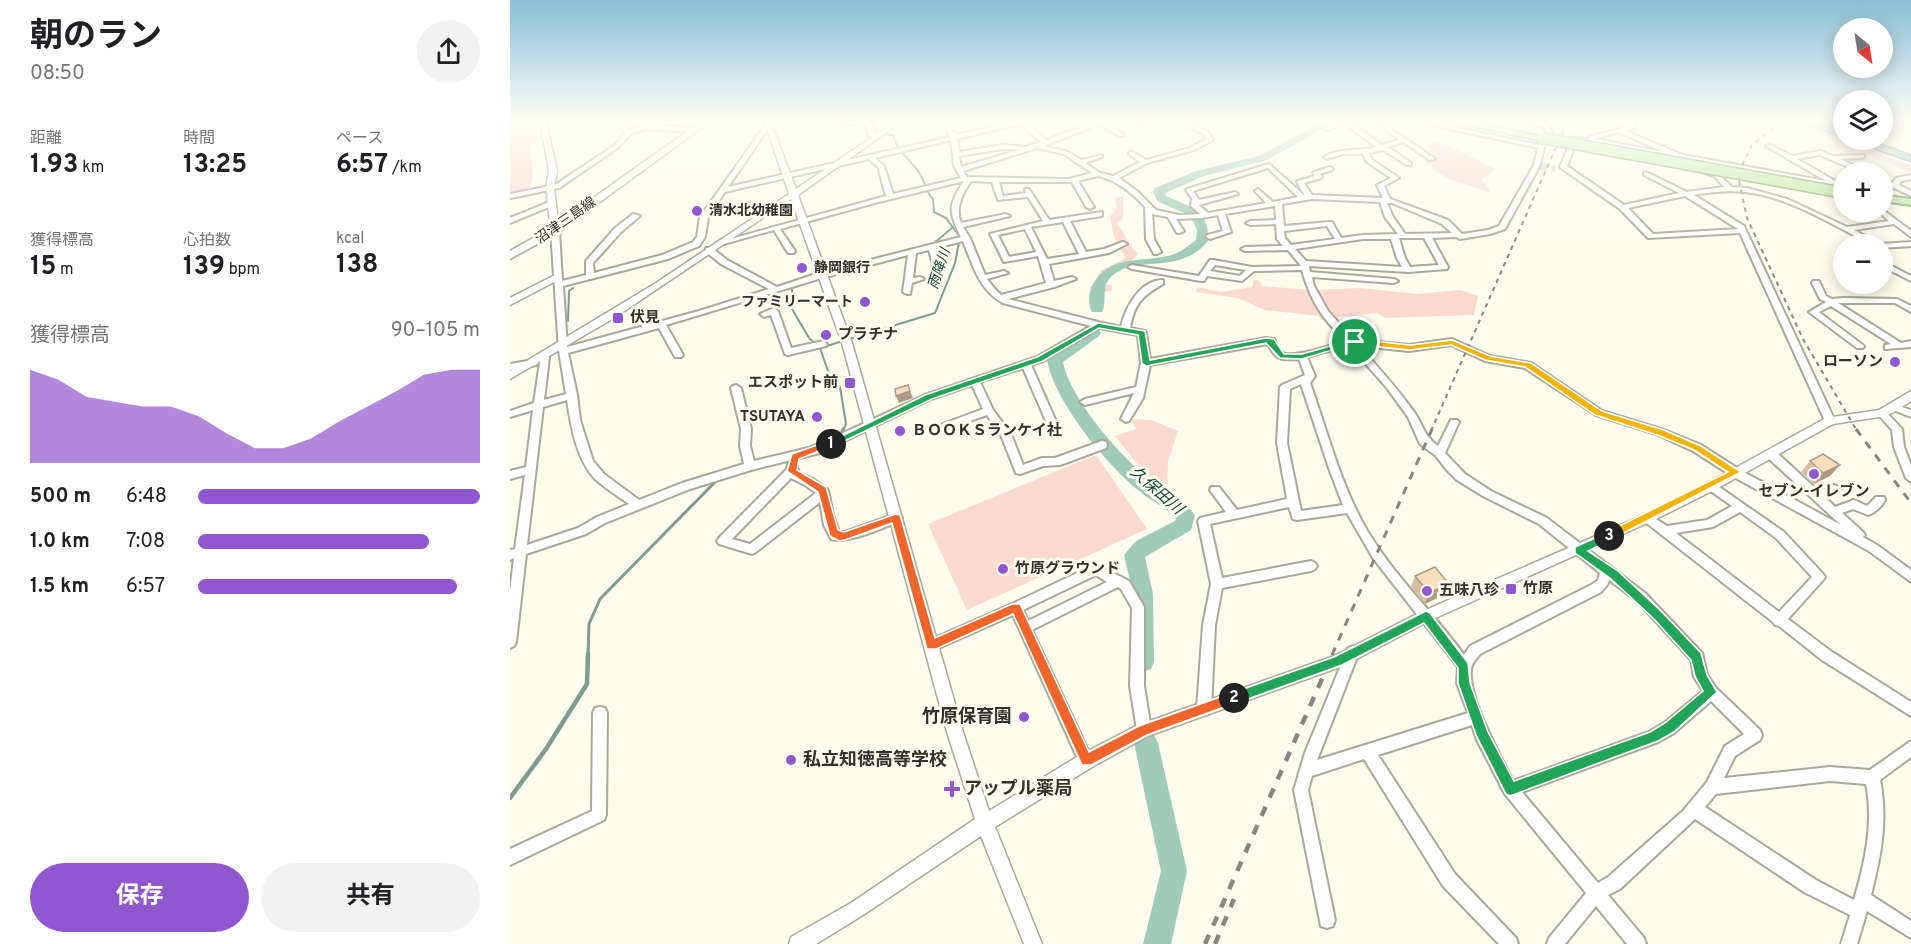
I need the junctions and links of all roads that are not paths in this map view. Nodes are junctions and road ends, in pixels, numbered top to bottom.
1 (552, 164) edge
2 (591, 164) edge
3 (646, 164) edge
4 (741, 164) edge
5 (783, 164) edge
6 (835, 164) joint
7 (879, 164) edge
8 (958, 164) edge
9 (979, 164) edge
10 (1083, 164) edge
11 (1141, 164) edge
12 (1376, 164) edge
13 (1389, 164) edge
14 (1539, 164) edge
15 (1564, 164) edge
16 (1693, 164) edge
17 (1714, 164) edge
18 (1802, 164) edge
19 (1379, 167) junction
20 (1689, 167) dead end
21 (1330, 169) dead end
22 (1555, 169) tunnel mouth
23 (960, 170) junction
24 (1566, 171) junction
25 (1098, 174) junction
26 (1646, 174) dead end
27 (787, 176) junction
28 (1911, 177) edge
29 (1114, 178) junction
30 (967, 179) junction
31 (995, 180) junction
32 (1023, 180) junction
33 (1074, 180) junction
34 (1833, 182) edge
35 (1833, 186) edge
36 (1833, 186) edge
37 (1895, 186) joint
38 (549, 188) junction
39 (1730, 189) junction
40 (724, 190) junction
41 (1258, 191) dead end
42 (793, 192) junction
43 (1686, 193) junction
44 (1893, 193) edge
45 (1235, 194) dead end
46 (1028, 195) junction
47 (1911, 195) edge
48 (510, 196) edge
49 (890, 196) junction
50 (1307, 197) junction
51 (1893, 200) edge
52 (1386, 201) junction
53 (1911, 202) edge
54 (1195, 203) junction
55 (1274, 204) junction
56 (550, 205) junction
57 (1090, 207) dead end
58 (1623, 207) junction
59 (1148, 208) junction
60 (1221, 213) junction
61 (1099, 214) dead end
62 (636, 216) dead end
63 (1006, 216) dead end
64 (1171, 216) junction
65 (1201, 216) junction
66 (1065, 219) junction
67 (1893, 220) edge
68 (510, 221) edge
69 (804, 221) junction
70 (1047, 222) junction
71 (1896, 222) junction
72 (1250, 223) dead end
73 (1280, 225) junction
74 (958, 226) junction
75 (1027, 226) junction
76 (776, 228) junction
77 (555, 230) junction
78 (1844, 230) junction
79 (1180, 231) dead end
80 (1742, 231) junction
81 (1850, 234) edge
82 (1456, 235) junction
83 (1911, 235) edge
84 (1427, 236) junction
85 (1210, 237) dead end
86 (1399, 237) junction
87 (966, 238) junction
88 (1339, 240) junction
89 (696, 244) junction
90 (1123, 244) dead end
91 (1911, 244) edge
92 (1893, 245) edge
93 (715, 246) junction
94 (932, 248) junction
95 (1290, 248) junction
96 (1245, 249) dead end
97 (791, 251) dead end
98 (912, 252) junction
99 (1157, 252) dead end
100 (1040, 253) junction
101 (510, 256) edge
102 (1084, 256) junction
103 (1046, 262) junction
104 (1132, 267) dead end
105 (1305, 268) junction
106 (1893, 269) edge
107 (1408, 270) junction
108 (1005, 273) dead end
109 (822, 275) junction
110 (590, 277) junction
111 (983, 278) junction
112 (920, 279) dead end
113 (1072, 279) dead end
114 (1911, 279) edge
115 (935, 280) dead end
116 (1394, 280) dead end
117 (558, 281) junction
118 (908, 281) junction
119 (1160, 282) dead end
120 (1816, 283) dead end
121 (1051, 285) junction
122 (775, 289) junction
123 (907, 291) dead end
124 (999, 298) junction
125 (510, 302) edge
126 (1832, 303) junction
127 (1911, 309) edge
128 (764, 314) dead end
129 (661, 324) junction
130 (1098, 325) junction
131 (1125, 330) junction
132 (1353, 342) junction
133 (823, 344) dead end
134 (1911, 344) edge
135 (1899, 345) junction
136 (1860, 346) dead end
137 (1888, 347) dead end
138 (562, 349) junction
139 (678, 355) dead end
140 (1302, 356) junction
141 (544, 357) junction
142 (534, 363) junction
143 (1026, 363) junction
144 (1146, 363) junction
145 (510, 367) edge
146 (510, 376) edge
147 (1310, 376) junction
148 (975, 381) junction
149 (736, 388) dead end
150 (1140, 389) junction
151 (572, 395) junction
152 (1911, 395) edge
153 (1085, 402) dead end
154 (537, 405) junction
155 (1896, 408) junction
156 (989, 411) junction
157 (510, 414) edge
158 (1883, 414) junction
159 (1911, 414) edge
160 (1126, 419) dead end
161 (1454, 422) dead end
162 (1830, 422) junction
163 (871, 425) junction
164 (947, 426) dead end
165 (1057, 435) dead end
166 (1102, 445) dead end
167 (1440, 453) junction
168 (1771, 454) junction
169 (795, 457) junction
170 (750, 466) junction
171 (531, 469) junction
172 (792, 471) junction
173 (1736, 472) junction
174 (510, 475) edge
175 (1911, 478) edge
176 (1713, 486) junction
177 (1833, 489) dead end
178 (1215, 490) dead end
179 (824, 493) junction
180 (1817, 496) junction
181 (1880, 500) dead end
182 (1293, 502) junction
183 (638, 505) junction
184 (1740, 507) junction
185 (1351, 508) junction
186 (1833, 512) junction
187 (1234, 514) junction
188 (896, 518) junction
189 (1648, 518) junction
190 (1664, 531) junction
191 (1873, 548) junction
192 (1579, 550) junction
193 (516, 553) edge
194 (1311, 566) dead end
195 (1606, 571) junction
196 (1911, 577) edge
197 (1118, 582) junction
198 (1217, 584) junction
199 (1016, 608) junction
200 (1426, 616) junction
201 (1779, 621) junction
202 (1025, 628) junction
203 (510, 642) edge
204 (932, 645) junction
205 (1353, 652) junction
206 (1464, 666) junction
207 (1711, 692) junction
208 (1204, 709) junction
209 (1911, 710) edge
210 (600, 713) dead end
211 (1476, 717) junction
212 (1144, 730) junction
213 (1911, 748) edge
214 (1367, 751) junction
215 (1086, 761) junction
216 (1306, 771) junction
217 (1872, 777) junction
218 (1712, 787) junction
219 (1510, 789) junction
220 (1694, 809) junction
221 (985, 823) junction
222 (510, 857) edge
223 (1595, 894) junction
224 (1861, 905) junction
225 (1327, 920) dead end
226 (1911, 930) edge
227 (798, 944) edge
228 (1033, 944) edge
229 (1510, 944) edge
230 (1555, 944) edge
231 (1638, 944) edge
232 (1849, 944) edge

1 - 38 street
2 - 38 street
3 - 77 main road, 沼津三島線
4 - 40 street
5 - 27 street
6 - 27 street
6 - 42 street
7 - 49 street
8 - 23 street
9 - 23 street
10 - 25 street
11 - 29 street
12 - 19 street
13 - 19 street
14 - 82 street
15 - 24 street
16 - 35 highway, bridge
17 - 36 street
18 - 34 street
19 - 52 street
20 - 39 street
21 - 50 street
22 - 24 street
23 - 30 street
24 - 58 street
25 - 29 street
25 - 33 street
26 - 43 street
27 - 40 street
27 - 42 street
28 - 37 street
29 - 59 street
30 - 31 street
30 - 49 street
30 - 74 street
31 - 32 street
31 - 46 street
32 - 33 street
32 - 46 street
33 - 57 street
37 - 47 street
38 - 48 street
38 - 56 street
39 - 43 street
39 - 78 street
40 - 89 street
41 - 55 street
42 - 69 street
42 - 93 street
43 - 58 street
43 - 80 street
44 - 47 highway
45 - 54 street
46 - 70 street
49 - 69 street
50 - 52 street
50 - 54 street
50 - 55 street
51 - 53 highway
52 - 82 street
52 - 86 street
54 - 65 street
55 - 60 street
55 - 73 street
56 - 68 street
56 - 77 street
58 - 80 street
59 - 64 street
59 - 99 street
60 - 65 street
60 - 85 street
61 - 66 street
62 - 110 street
63 - 74 street
64 - 65 street
64 - 79 street
66 - 70 street
66 - 102 street
67 - 71 street
69 - 76 street
69 - 109 street
70 - 75 street
71 - 78 street
71 - 83 street
72 - 73 street
73 - 88 street
73 - 95 street
74 - 87 street
75 - 100 street
75 - 100 street
76 - 93 street
76 - 97 street
77 - 101 main road, 沼津三島線
77 - 117 street
78 - 81 street
80 - 162 street
82 - 84 street
84 - 86 street
84 - 107 street
86 - 88 street
86 - 107 street
87 - 94 street
87 - 111 street
88 - 95 street
89 - 93 street
89 - 110 street
90 - 102 street
91 - 92 street
93 - 122 street
93 - 138 street
94 - 98 street
94 - 115 street
95 - 96 street
95 - 105 street
98 - 109 street
98 - 118 street
100 - 103 street
102 - 103 street
103 - 121 street
104 - 105 street
105 - 107 street
105 - 116 street
105 - 132 street
106 - 114 street
108 - 111 street
109 - 122 street
109 - 163 street
110 - 117 street
111 - 124 street
112 - 118 street
113 - 121 street
117 - 125 street
117 - 138 street
118 - 123 street
119 - 131 street
120 - 126 street
121 - 124 street
122 - 129 street
124 - 130 street
126 - 127 street
126 - 135 street
126 - 136 street
128 - 133 street
129 - 138 street
129 - 139 street
130 - 131 street
130 - 143 street
131 - 144 street
132 - 140 street
132 - 167 street
132 - 173 street
134 - 135 street
135 - 137 street
138 - 141 street
138 - 151 street
140 - 144 street
140 - 147 street
141 - 142 street
141 - 154 street
142 - 145 street
142 - 146 street
143 - 148 street
143 - 165 street
144 - 150 street
147 - 182 street
147 - 185 street
148 - 156 street
148 - 163 street
149 - 170 street
150 - 153 street
150 - 160 street
151 - 154 street
151 - 183 street
152 - 155 street
154 - 157 street
154 - 171 street
155 - 158 street
155 - 159 street
156 - 164 street
156 - 166 street
158 - 162 street
158 - 175 street
161 - 167 street
162 - 168 street
163 - 169 street
163 - 188 street
167 - 192 street
168 - 173 street
168 - 180 street
169 - 170 street
169 - 172 street
170 - 183 street
171 - 174 street
171 - 193 street
172 - 179 street
172 - 179 street
173 - 176 street
173 - 191 street
176 - 184 street
176 - 189 street
177 - 180 street
178 - 187 street
179 - 188 street
180 - 186 street
181 - 186 street
182 - 185 street
182 - 187 street
183 - 193 street
184 - 190 street
184 - 201 street
185 - 200 street
186 - 191 street
187 - 198 street
188 - 204 street
189 - 190 street
189 - 192 street
190 - 201 street
191 - 196 street
192 - 195 street
192 - 200 street
193 - 203 street
194 - 198 street
195 - 206 street
195 - 207 street
197 - 199 street
197 - 202 street
197 - 212 street
198 - 208 street
199 - 202 street
199 - 204 street
200 - 205 street
200 - 206 street
201 - 209 street
202 - 215 street
204 - 221 street
205 - 208 street
205 - 216 street
206 - 211 street
207 - 218 street
207 - 219 street
208 - 212 street
210 - 222 street
211 - 214 street
211 - 219 street
212 - 215 street
213 - 217 street
214 - 216 street
214 - 229 street
215 - 221 street
216 - 225 street
217 - 218 street
217 - 224 street
218 - 220 street
219 - 223 street
220 - 223 street
220 - 224 street
221 - 227 street
221 - 228 street
223 - 230 street
223 - 231 street
224 - 226 street
224 - 232 street

